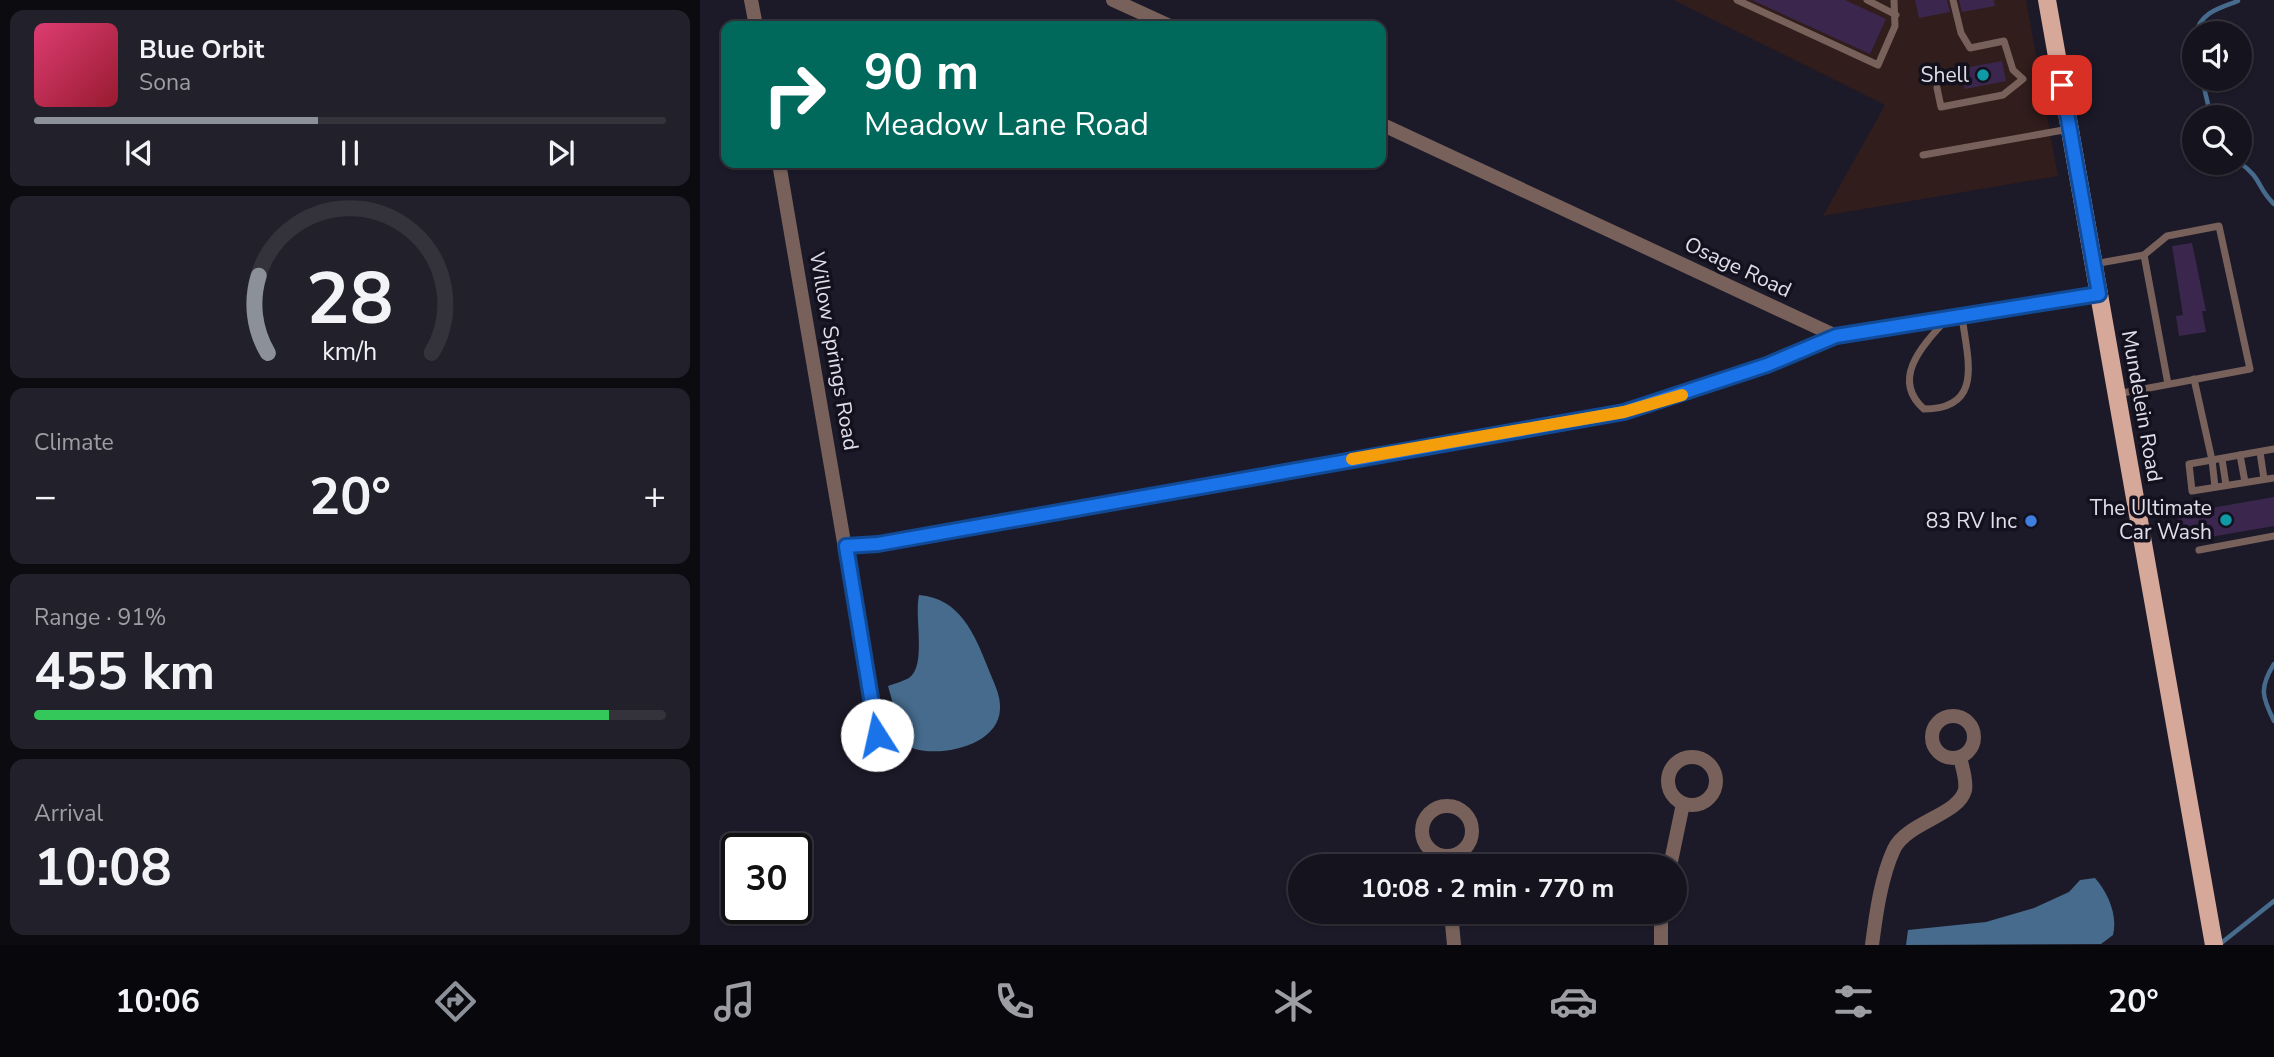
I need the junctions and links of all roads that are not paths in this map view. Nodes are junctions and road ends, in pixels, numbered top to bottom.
1 (751, 0) edge
2 (1113, 0) edge
3 (1737, 0) edge
4 (1867, 0) edge
5 (1894, 0) edge
6 (1953, 0) edge
7 (2047, 0) edge
8 (1896, 15) junction
9 (755, 21) edge
10 (1159, 21) edge
11 (1937, 88) dead end
12 (1386, 126) edge
13 (2069, 129) junction
14 (1923, 155) dead end
15 (780, 168) edge
16 (2144, 255) junction
17 (2093, 265) junction
18 (2099, 294) junction
19 (1962, 316) junction
20 (1947, 319) junction
21 (1836, 336) junction
22 (2194, 379) junction
23 (2168, 384) junction
24 (2116, 394) junction
25 (2274, 449) edge
26 (2260, 452) junction
27 (2240, 455) junction
28 (2222, 459) junction
29 (2211, 460) junction
30 (2274, 478) edge
31 (2264, 479) junction
32 (2245, 482) junction
33 (2226, 485) junction
34 (2215, 487) junction
35 (2274, 536) edge
36 (846, 546) junction
37 (2199, 551) dead end
38 (877, 735) dead end
39 (1960, 757) dead end
40 (1683, 804) dead end
41 (1673, 854) edge
42 (1452, 924) edge
43 (1661, 924) edge
44 (1454, 945) edge
45 (1661, 945) edge
46 (1872, 945) edge
47 (2214, 945) edge

1 - 9 street
2 - 10 street
3 - 8 lane
4 - 8 lane
5 - 8 lane
6 - 11 lane
7 - 13 main road, Mundelein Road
12 - 21 street, Osage Road
13 - 14 lane
13 - 17 main road, Mundelein Road
15 - 36 street, Willow Springs Road
16 - 17 lane
16 - 22 lane
16 - 23 lane
17 - 18 main road, Mundelein Road
18 - 19 street
18 - 24 main road, Mundelein Road
19 - 20 street
19 - 20 lane
20 - 21 street
21 - 36 street
22 - 23 lane
22 - 29 lane
23 - 24 lane
24 - 47 main road, Mundelein Road
25 - 26 lane
26 - 27 lane
26 - 31 lane
27 - 28 lane
27 - 32 lane
28 - 29 lane
28 - 33 lane
29 - 34 lane
29 - 34 lane
30 - 31 lane
31 - 32 lane
32 - 33 lane
33 - 34 lane
35 - 37 lane
36 - 38 street, Willow Springs Road
39 - 46 street
40 - 41 street
42 - 44 street
43 - 45 street

